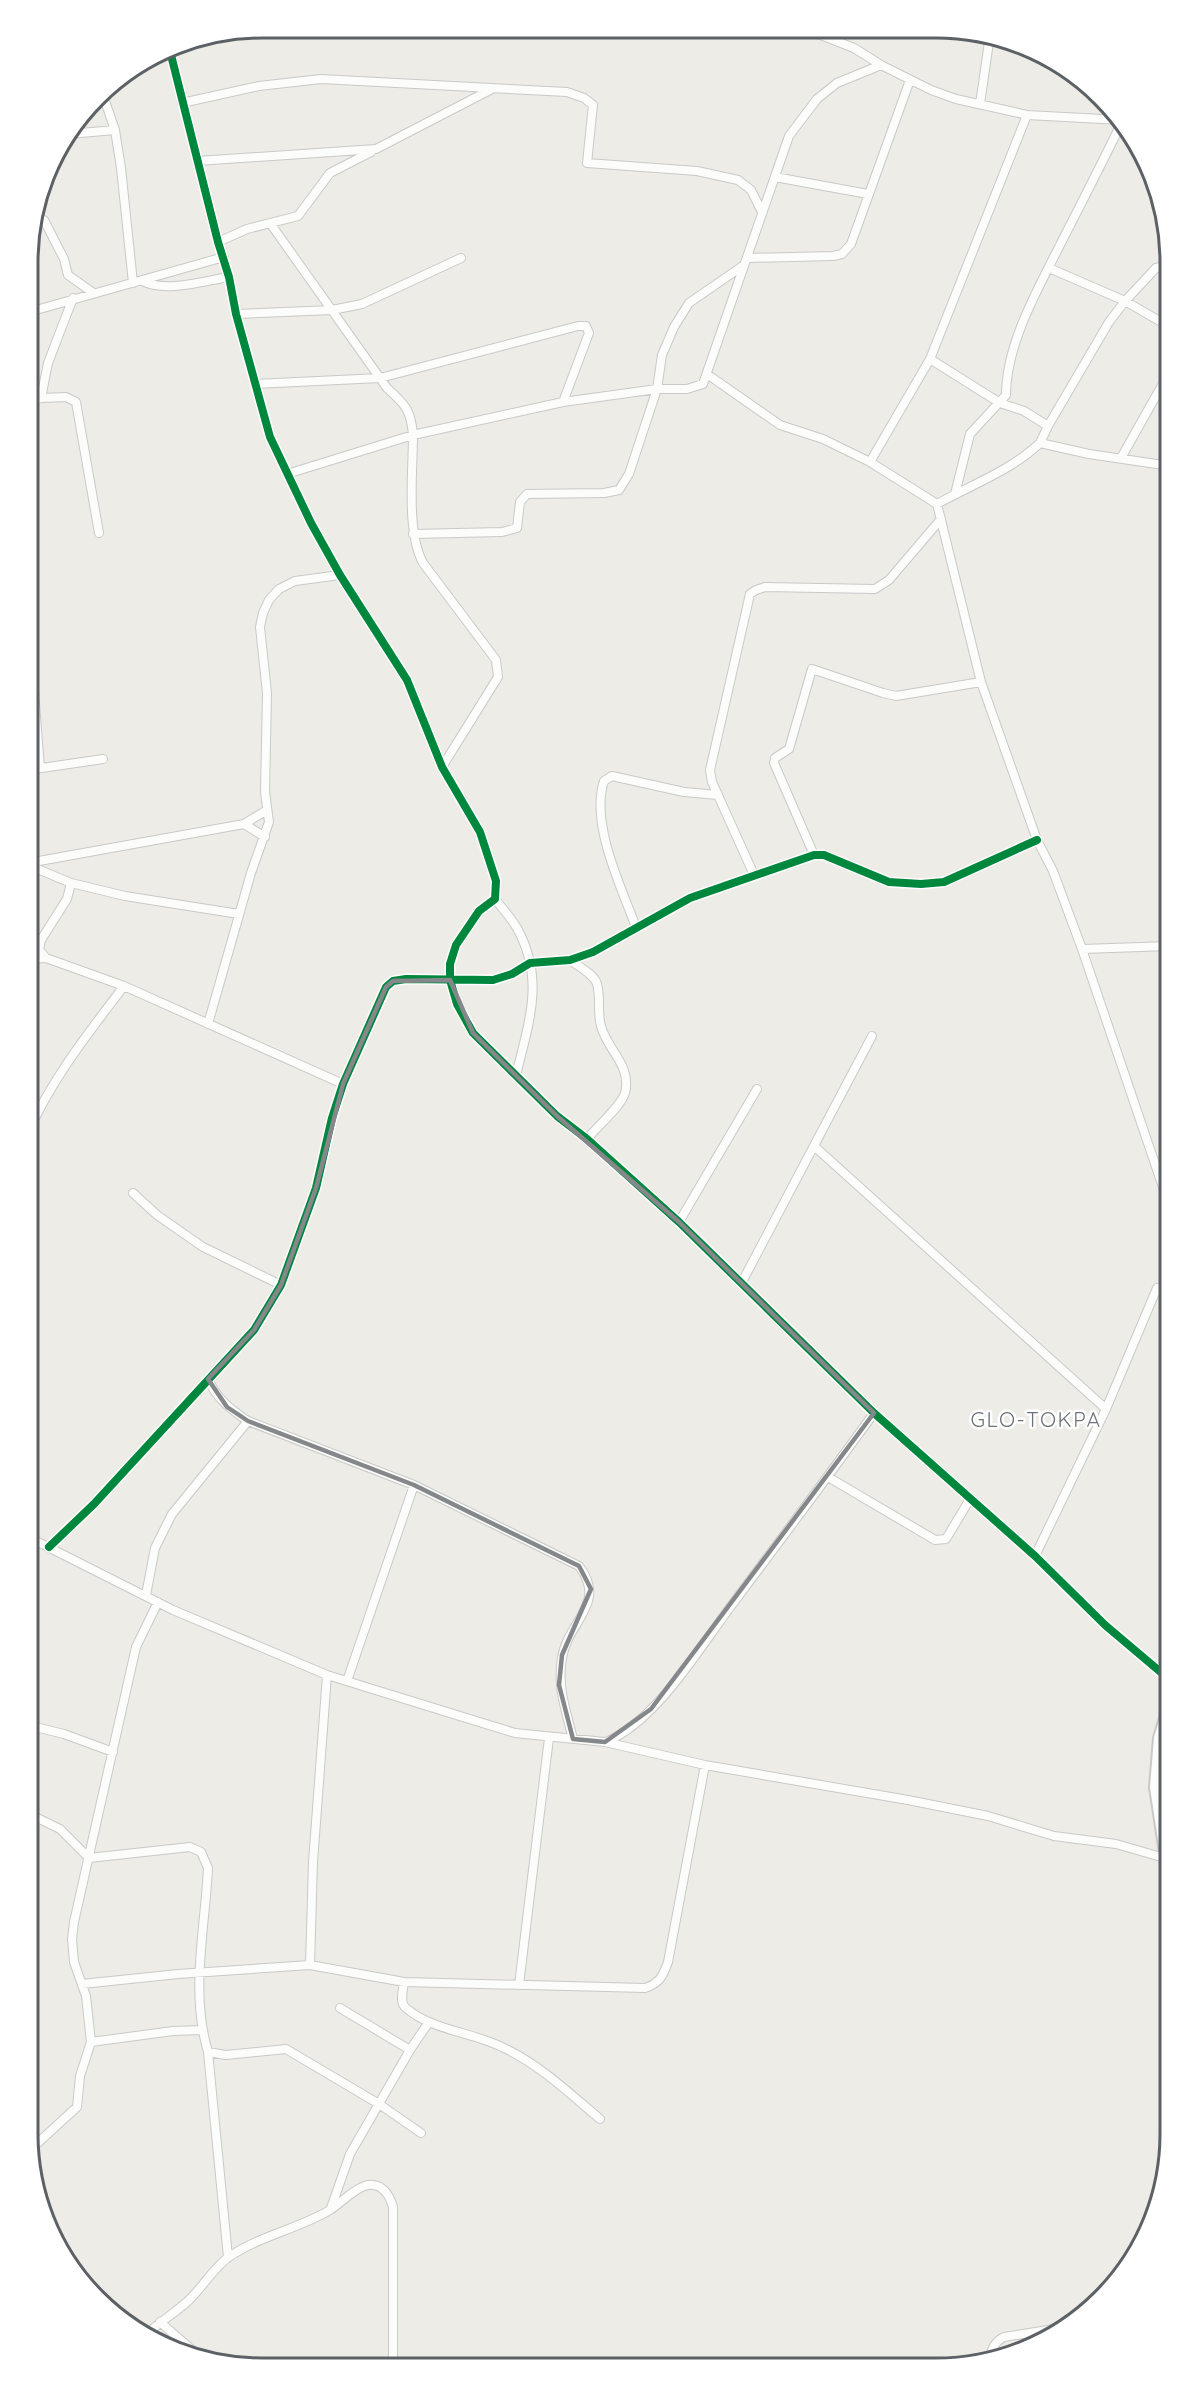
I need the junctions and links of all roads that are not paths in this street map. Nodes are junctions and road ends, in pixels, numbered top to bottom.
1 (828, 38) edge
2 (989, 44) edge
3 (171, 57) edge
4 (880, 65) junction
5 (910, 80) junction
6 (493, 88) junction
7 (105, 101) edge
8 (182, 103) junction
9 (980, 104) junction
10 (1027, 115) junction
11 (1109, 120) edge
12 (114, 130) junction
13 (1117, 131) edge
14 (77, 134) edge
15 (375, 149) junction
16 (197, 161) junction
17 (775, 177) junction
18 (868, 194) junction
19 (762, 212) junction
20 (42, 219) edge
21 (270, 223) junction
22 (218, 242) junction
23 (224, 257) junction
24 (460, 258) dead end
25 (745, 261) junction
26 (1160, 267) edge
27 (1049, 268) junction
28 (229, 277) junction
29 (137, 282) junction
30 (92, 292) junction
31 (73, 298) junction
32 (1125, 301) junction
33 (38, 309) edge
34 (332, 310) junction
35 (236, 314) junction
36 (1160, 321) edge
37 (930, 359) junction
38 (707, 374) junction
39 (380, 378) junction
40 (255, 384) junction
41 (657, 389) junction
42 (1160, 389) edge
43 (41, 398) junction
44 (38, 399) edge
45 (563, 402) junction
46 (1000, 403) junction
47 (1048, 426) junction
48 (413, 435) junction
49 (1040, 443) junction
50 (1121, 458) junction
51 (870, 462) junction
52 (1160, 464) edge
53 (287, 474) junction
54 (955, 494) junction
55 (937, 504) junction
56 (941, 519) junction
57 (99, 533) dead end
58 (413, 534) junction
59 (340, 575) junction
60 (981, 682) junction
61 (38, 742) edge
62 (103, 759) dead end
63 (442, 767) junction
64 (40, 768) joint
65 (718, 795) junction
66 (267, 810) junction
67 (244, 824) junction
68 (265, 837) junction
69 (1037, 840) junction
70 (814, 855) junction
71 (38, 862) edge
72 (38, 868) edge
73 (754, 875) junction
74 (71, 883) junction
75 (495, 899) junction
76 (239, 915) junction
77 (636, 927) junction
78 (1160, 946) edge
79 (1082, 949) junction
80 (38, 958) edge
81 (46, 958) junction
82 (570, 960) junction
83 (530, 963) junction
84 (450, 980) junction
85 (124, 986) junction
86 (208, 1024) junction
87 (872, 1036) dead end
88 (516, 1076) junction
89 (343, 1084) junction
90 (757, 1089) dead end
91 (38, 1110) edge
92 (586, 1138) junction
93 (813, 1146) junction
94 (1160, 1174) edge
95 (133, 1193) dead end
96 (679, 1222) junction
97 (742, 1282) junction
98 (281, 1285) junction
99 (1160, 1288) edge
100 (208, 1379) junction
101 (1106, 1409) junction
102 (874, 1413) junction
103 (248, 1421) junction
104 (828, 1477) junction
105 (414, 1485) junction
106 (970, 1499) junction
107 (38, 1542) edge
108 (50, 1547) junction
109 (1035, 1556) junction
110 (146, 1595) junction
111 (159, 1602) junction
112 (1160, 1672) edge
113 (327, 1675) junction
114 (347, 1681) junction
115 (38, 1728) edge
116 (1160, 1735) edge
117 (549, 1738) junction
118 (573, 1739) junction
119 (605, 1742) junction
120 (113, 1752) junction
121 (705, 1765) junction
122 (1157, 1805) junction
123 (1160, 1805) edge
124 (38, 1818) edge
125 (1160, 1821) edge
126 (1160, 1857) edge
127 (89, 1858) junction
128 (310, 1965) junction
129 (198, 1973) junction
130 (404, 1983) junction
131 (82, 1984) junction
132 (519, 1985) junction
133 (340, 2008) dead end
134 (429, 2022) junction
135 (201, 2030) junction
136 (91, 2042) junction
137 (410, 2050) junction
138 (208, 2052) junction
139 (379, 2104) junction
140 (600, 2119) dead end
141 (421, 2133) dead end
142 (38, 2143) edge
143 (330, 2210) junction
144 (228, 2257) junction
145 (160, 2322) junction
146 (153, 2329) edge
147 (1039, 2332) edge
148 (185, 2344) edge
149 (992, 2350) edge
150 (393, 2358) edge

1 - 4 street
2 - 9 street
3 - 8 street
4 - 5 street
4 - 17 street
5 - 9 street
5 - 18 street
6 - 8 street
6 - 15 street
6 - 19 street
7 - 12 street
8 - 16 street
9 - 10 street
10 - 11 street
10 - 37 street
12 - 14 street
12 - 29 street
13 - 27 street
15 - 16 street
15 - 21 street
16 - 22 street
17 - 18 street
17 - 19 street
18 - 25 street
19 - 25 street
20 - 30 street
21 - 22 street
21 - 34 street
22 - 23 street
23 - 28 street
23 - 29 street
24 - 34 street
25 - 38 street
25 - 41 street
26 - 32 street
27 - 32 street
27 - 46 street
28 - 29 street
28 - 35 street
29 - 30 street
30 - 31 street
31 - 33 street
31 - 43 street
32 - 36 street
32 - 47 street
34 - 35 street
34 - 39 street
35 - 40 street
37 - 46 street
37 - 51 street
38 - 41 street
38 - 51 street
39 - 40 street
39 - 45 street
39 - 48 street
40 - 53 street
41 - 45 street
41 - 58 street
42 - 50 street
43 - 44 street
43 - 57 street
45 - 48 street
46 - 47 street
46 - 54 street
47 - 49 street
48 - 53 street
48 - 58 street
49 - 50 street
49 - 54 street
50 - 52 street
51 - 55 street
53 - 59 street
54 - 55 street
55 - 56 street
56 - 60 street
56 - 65 street
58 - 63 street
59 - 63 street
59 - 66 street
60 - 69 street
60 - 70 street
61 - 64 street
62 - 64 street
63 - 75 street
65 - 73 street
65 - 77 street
66 - 67 street
66 - 68 street
67 - 68 street
67 - 71 street
68 - 76 street
69 - 70 street
69 - 79 street
70 - 73 street
72 - 74 street
73 - 77 street
74 - 76 street
74 - 81 street
75 - 83 street
75 - 84 street
76 - 86 street
77 - 82 street
78 - 79 street
79 - 94 street
80 - 81 street
81 - 85 street
82 - 83 street
82 - 92 street
83 - 84 street
83 - 88 street
84 - 88 street
84 - 89 street
85 - 86 street
85 - 91 street
86 - 89 street
87 - 93 street
88 - 92 street
89 - 98 street
90 - 96 street
92 - 96 street
93 - 97 street
93 - 101 street
95 - 98 street
96 - 97 street
97 - 102 street
98 - 100 street
99 - 101 street
100 - 103 street
100 - 108 street
101 - 109 street
102 - 104 street
102 - 106 street
103 - 105 street
103 - 110 street
104 - 106 street
104 - 119 street
105 - 114 street
105 - 118 street
106 - 109 street
107 - 108 street
108 - 110 street
109 - 112 street
110 - 111 street
111 - 113 street
111 - 120 street
113 - 114 street
113 - 128 street
114 - 117 street
115 - 120 street
116 - 122 main road
117 - 118 street
117 - 132 street
118 - 119 street
119 - 121 street
120 - 127 street
121 - 126 street
121 - 132 street
122 - 123 street
122 - 125 main road
124 - 127 street
127 - 129 street
127 - 131 street
128 - 129 street
128 - 130 street
129 - 131 street
129 - 135 street
130 - 132 street
130 - 134 street
131 - 136 street
133 - 137 street
134 - 137 street
134 - 140 street
135 - 136 street
135 - 138 street
136 - 142 street
137 - 139 street
138 - 139 street
138 - 144 street
139 - 141 street
139 - 143 street
143 - 144 street
143 - 150 street
144 - 145 street
145 - 146 street
145 - 148 street
147 - 149 street

